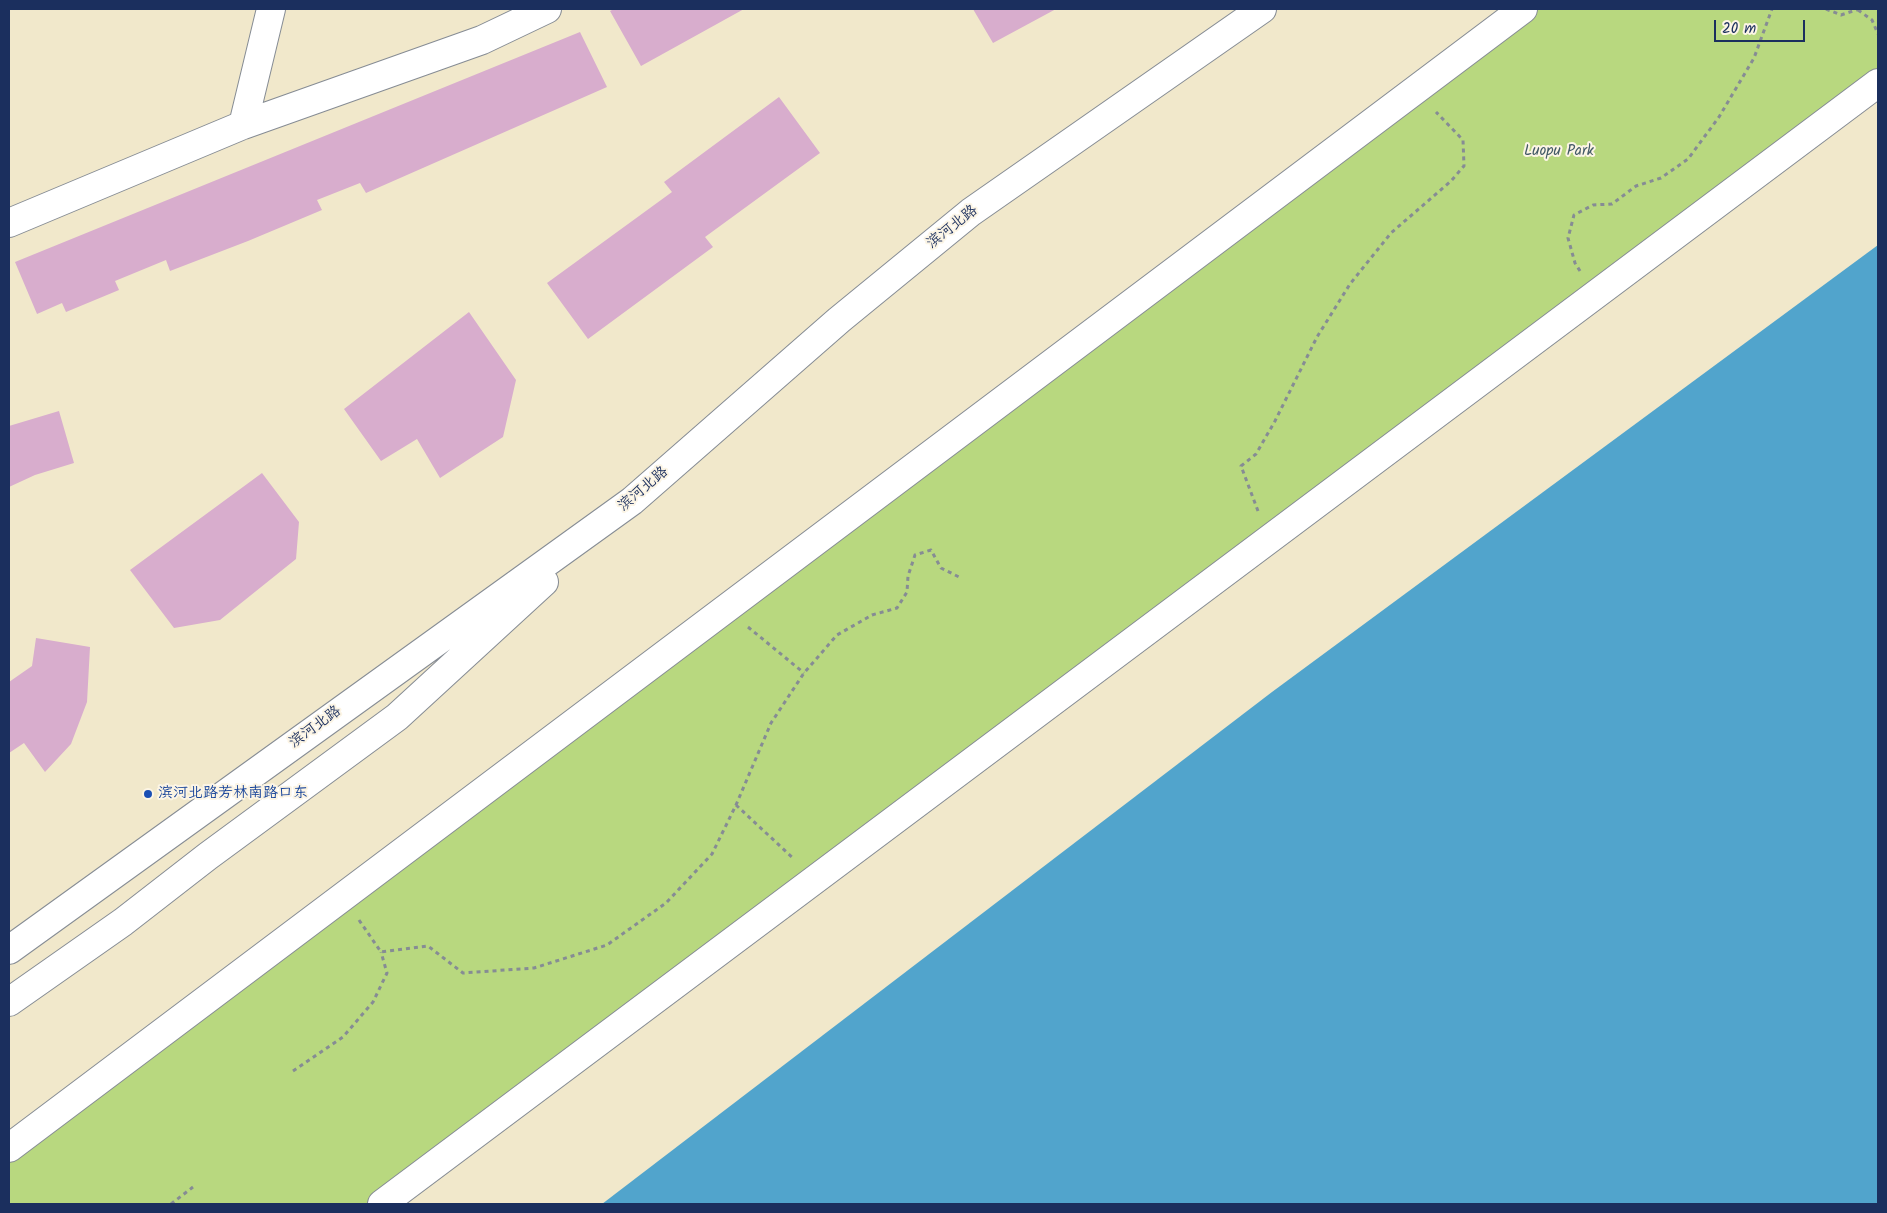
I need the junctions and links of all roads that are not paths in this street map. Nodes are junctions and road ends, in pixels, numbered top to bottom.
1 (271, 9) edge
2 (547, 9) edge
3 (1262, 9) edge
4 (1523, 9) edge
5 (1878, 83) edge
6 (243, 125) junction
7 (9, 222) edge
8 (632, 501) junction
9 (9, 950) edge
10 (9, 1002) edge
11 (9, 1148) edge
12 (382, 1204) edge

1 - 6 street
2 - 6 street
3 - 8 street, 滨河北路
4 - 11 street
5 - 12 street
6 - 7 street
8 - 9 street, 滨河北路
8 - 10 street

